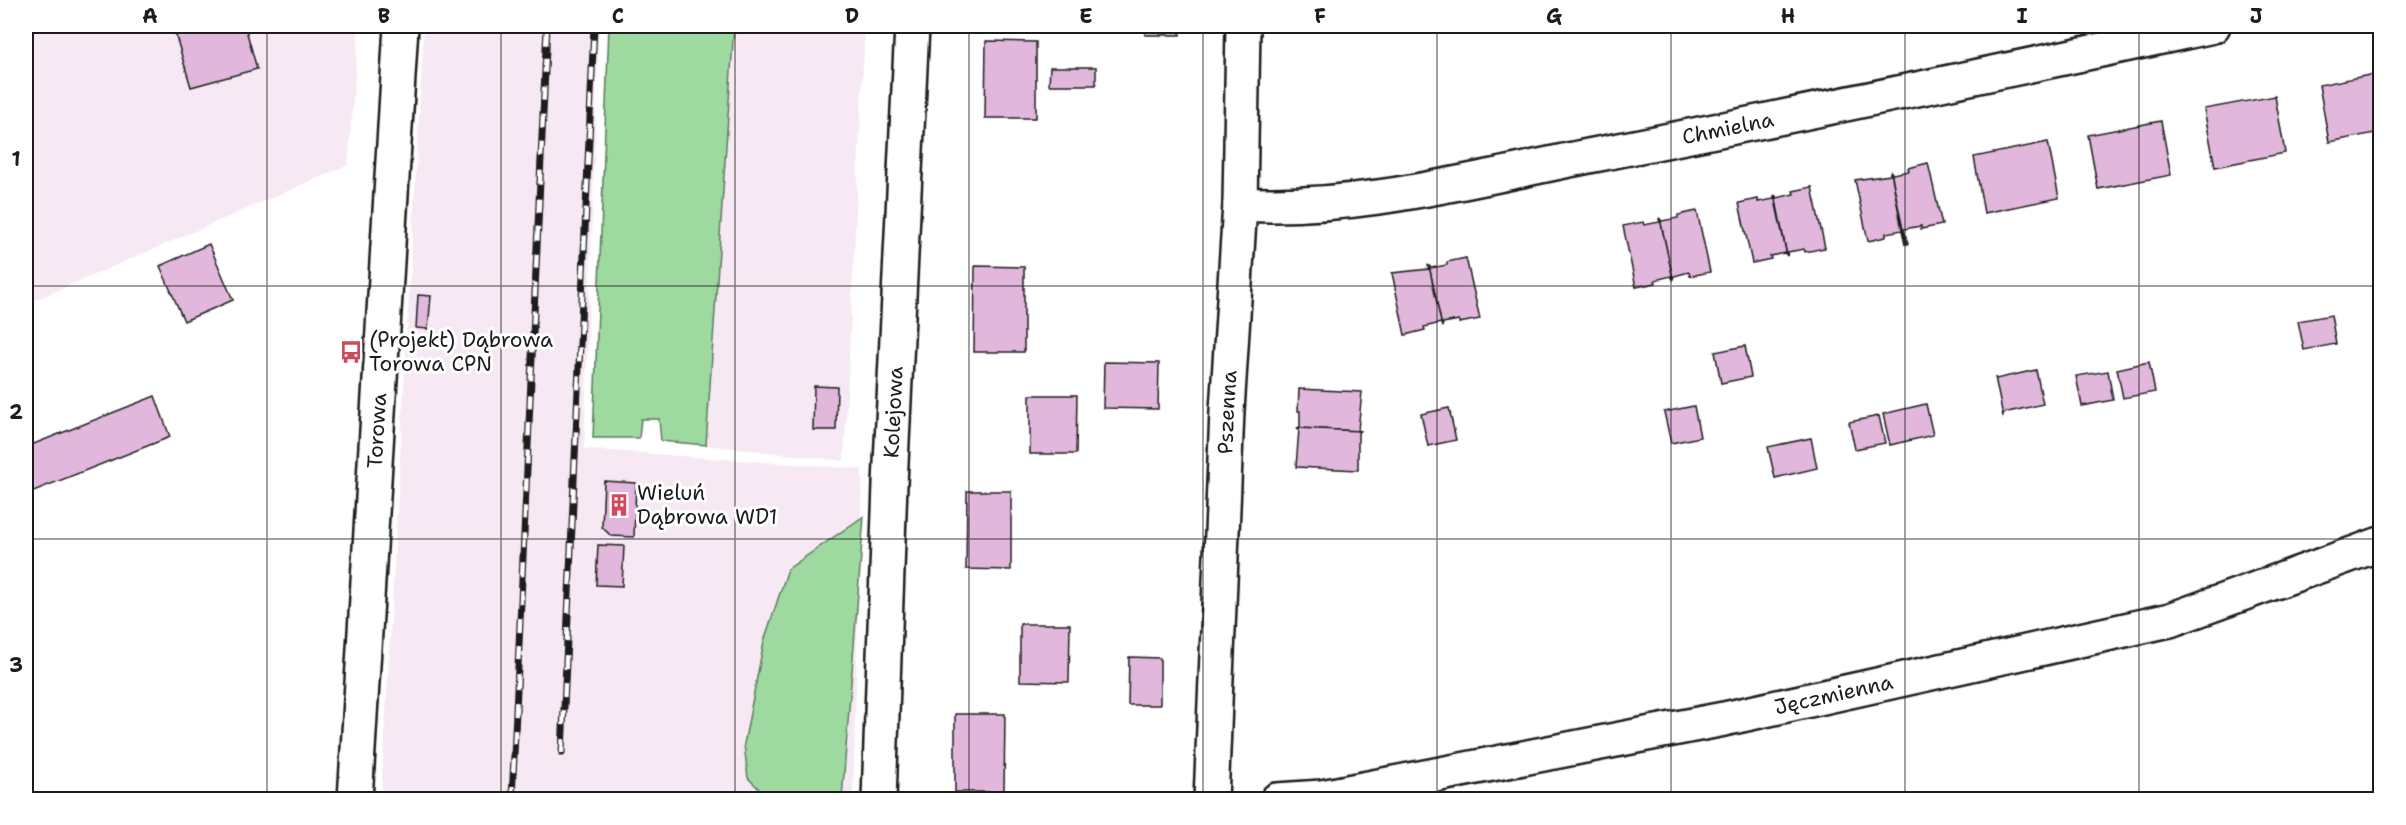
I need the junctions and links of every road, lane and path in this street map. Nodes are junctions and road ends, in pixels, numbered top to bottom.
1 (401, 26) edge
2 (912, 26) edge
3 (1243, 26) edge
4 (2213, 26) edge
5 (1240, 204) junction
6 (2380, 544) edge
7 (355, 800) edge
8 (879, 800) edge
9 (1211, 800) edge
10 (1277, 800) edge

1 - 7 street, Torowa
2 - 8 street, Kolejowa
3 - 5 street, Pszenna
4 - 5 street, Chmielna
5 - 9 street, Pszenna
6 - 10 street, Jęczmienna

